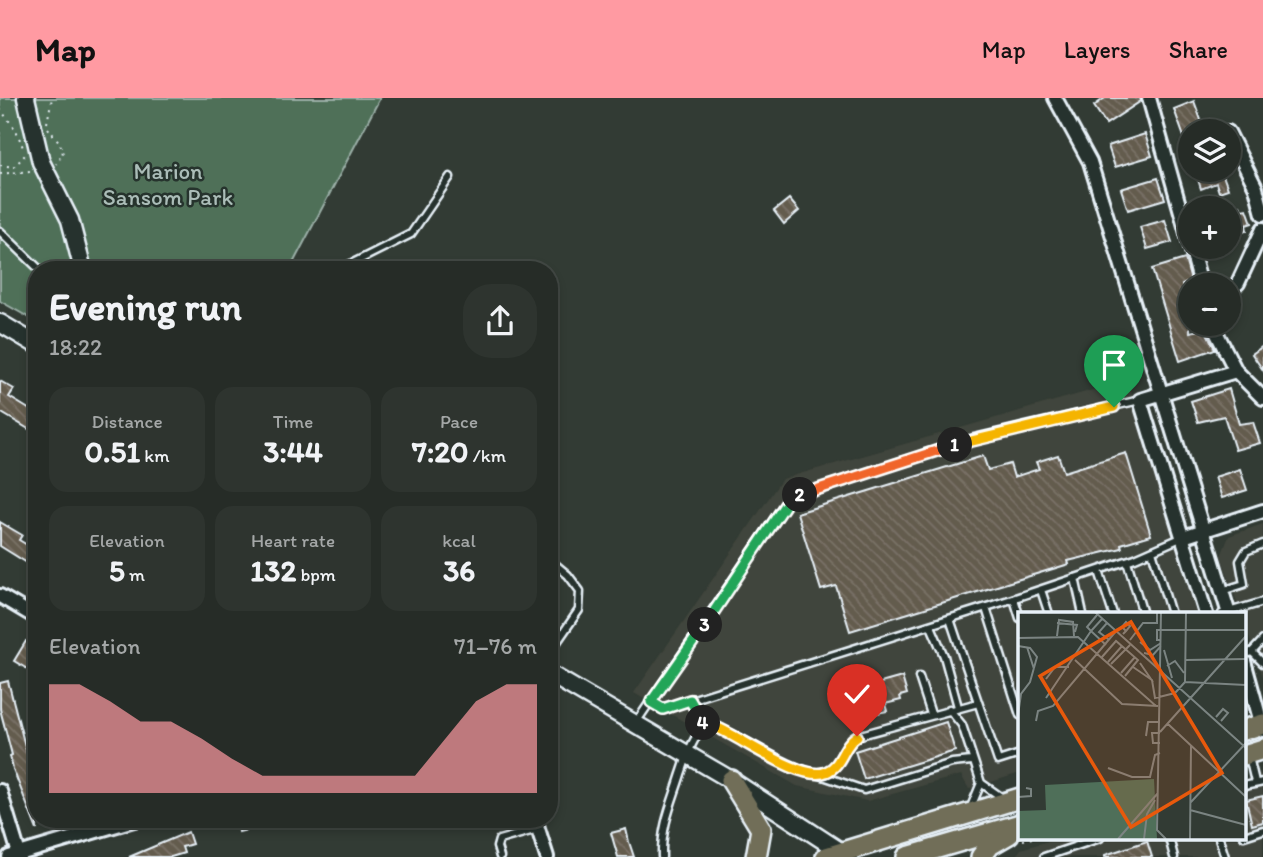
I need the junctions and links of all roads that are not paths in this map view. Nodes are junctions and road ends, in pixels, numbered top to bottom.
1 (26, 98) edge
2 (1055, 98) edge
3 (1149, 98) edge
4 (1241, 158) edge
5 (450, 177) dead end
6 (1178, 202) edge
7 (1263, 214) edge
8 (1263, 229) edge
9 (0, 231) edge
10 (32, 261) edge
11 (81, 261) edge
12 (357, 261) edge
13 (1241, 277) edge
14 (0, 323) edge
15 (1218, 336) edge
16 (28, 340) edge
17 (1236, 371) junction
18 (1163, 393) junction
19 (1263, 398) edge
20 (1140, 400) junction
21 (1263, 511) edge
22 (1204, 531) junction
23 (1183, 537) junction
24 (1263, 544) edge
25 (1152, 551) junction
26 (1127, 561) junction
27 (558, 567) edge
28 (1098, 570) junction
29 (1075, 578) junction
30 (1041, 590) junction
31 (1222, 591) junction
32 (0, 596) edge
33 (1014, 598) junction
34 (1263, 602) edge
35 (986, 608) junction
36 (1018, 612) edge
37 (1048, 612) edge
38 (1083, 612) edge
39 (1112, 612) edge
40 (1142, 612) edge
41 (1170, 612) edge
42 (1205, 612) edge
43 (1227, 612) edge
44 (1230, 612) edge
45 (28, 613) edge
46 (950, 620) junction
47 (931, 626) junction
48 (558, 640) edge
49 (1263, 640) edge
50 (1248, 657) edge
51 (1263, 663) edge
52 (919, 677) dead end
53 (558, 679) edge
54 (690, 700) junction
55 (651, 702) junction
56 (978, 703) junction
57 (958, 707) junction
58 (949, 709) junction
59 (1018, 709) edge
60 (931, 714) junction
61 (634, 725) junction
62 (705, 727) junction
63 (1258, 727) edge
64 (1251, 752) edge
65 (1018, 755) edge
66 (687, 756) junction
67 (972, 761) junction
68 (807, 771) junction
69 (730, 780) junction
70 (1259, 782) edge
71 (981, 783) junction
72 (0, 791) edge
73 (1014, 800) edge
74 (968, 813) junction
75 (1018, 825) edge
76 (1018, 826) edge
77 (107, 828) edge
78 (528, 828) edge
79 (538, 828) edge
80 (1263, 830) edge
81 (1246, 835) edge
82 (1073, 840) edge
83 (1094, 840) edge
84 (1170, 840) edge
85 (1220, 840) edge
86 (1075, 846) junction
87 (840, 855) edge
88 (16, 856) edge
89 (500, 857) edge
90 (547, 857) edge
91 (662, 857) edge
92 (756, 857) edge
93 (907, 857) edge
94 (981, 857) edge
95 (1044, 857) edge
96 (1174, 857) edge
97 (1225, 857) edge

1 - 11 street
2 - 18 street
3 - 6 street
4 - 7 street
5 - 12 lane
8 - 13 street
9 - 10 lane
14 - 16 street
15 - 17 street
17 - 18 street
17 - 19 street
18 - 20 street
18 - 22 street
20 - 23 street
20 - 55 lane
21 - 22 street
22 - 23 street
22 - 31 street
23 - 25 lane
23 - 42 street
24 - 31 lane
25 - 26 lane
25 - 41 lane
26 - 28 lane
26 - 40 lane
27 - 48 lane
28 - 29 lane
28 - 39 lane
29 - 30 lane
29 - 38 lane
30 - 33 lane
30 - 37 lane
31 - 43 street
32 - 45 street
33 - 35 lane
33 - 36 lane
34 - 44 lane
35 - 46 lane
35 - 59 lane
46 - 47 lane
46 - 56 lane
47 - 54 lane
47 - 57 lane
49 - 50 lane
50 - 51 lane
50 - 63 street
52 - 60 lane
53 - 61 street
54 - 55 lane
54 - 62 lane
55 - 61 lane
56 - 57 lane
56 - 65 lane
57 - 58 lane
58 - 60 lane
58 - 67 lane
60 - 68 lane
61 - 66 street
62 - 66 lane
62 - 68 lane
64 - 70 lane
66 - 69 street
66 - 91 lane
67 - 68 lane
67 - 71 lane
69 - 87 street
69 - 92 main road
71 - 73 lane
71 - 74 lane
72 - 88 street
73 - 74 main road
74 - 87 main road
75 - 93 main road
76 - 94 main road
77 - 88 street
78 - 89 lane
79 - 90 street
80 - 81 lane
82 - 86 lane
83 - 86 lane
84 - 96 lane
85 - 97 lane
86 - 95 lane

